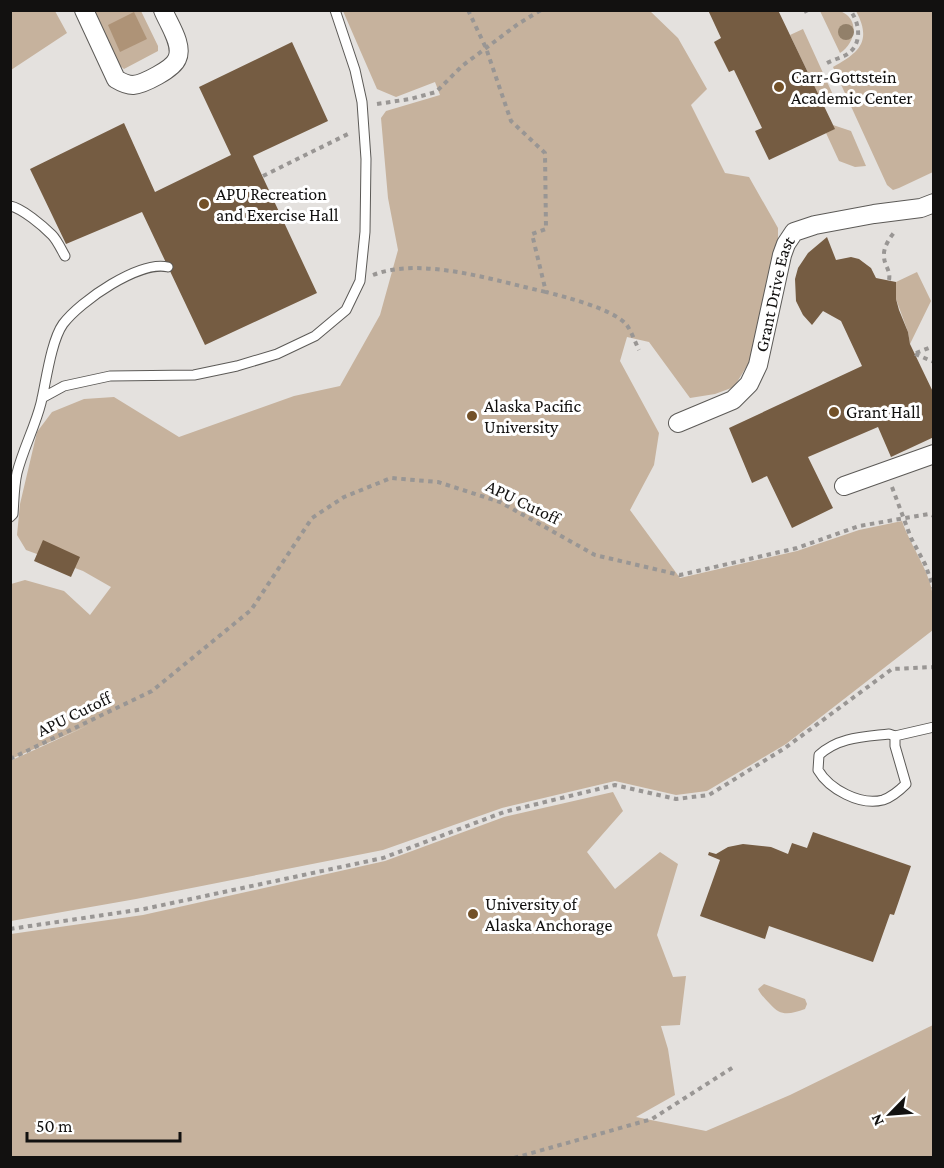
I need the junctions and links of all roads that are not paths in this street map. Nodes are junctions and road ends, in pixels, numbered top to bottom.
1 (84, 10) edge
2 (163, 10) edge
3 (334, 10) edge
4 (933, 202) edge
5 (10, 206) edge
6 (65, 256) dead end
7 (168, 267) dead end
8 (42, 398) junction
9 (678, 423) dead end
10 (933, 454) edge
11 (844, 486) dead end
12 (10, 517) edge
13 (933, 727) edge
14 (895, 736) junction

1 - 2 street
3 - 8 lane
4 - 9 street, Grant Drive East
5 - 6 lane
7 - 8 lane
8 - 12 lane
10 - 11 street
13 - 14 lane
14 - 14 lane

